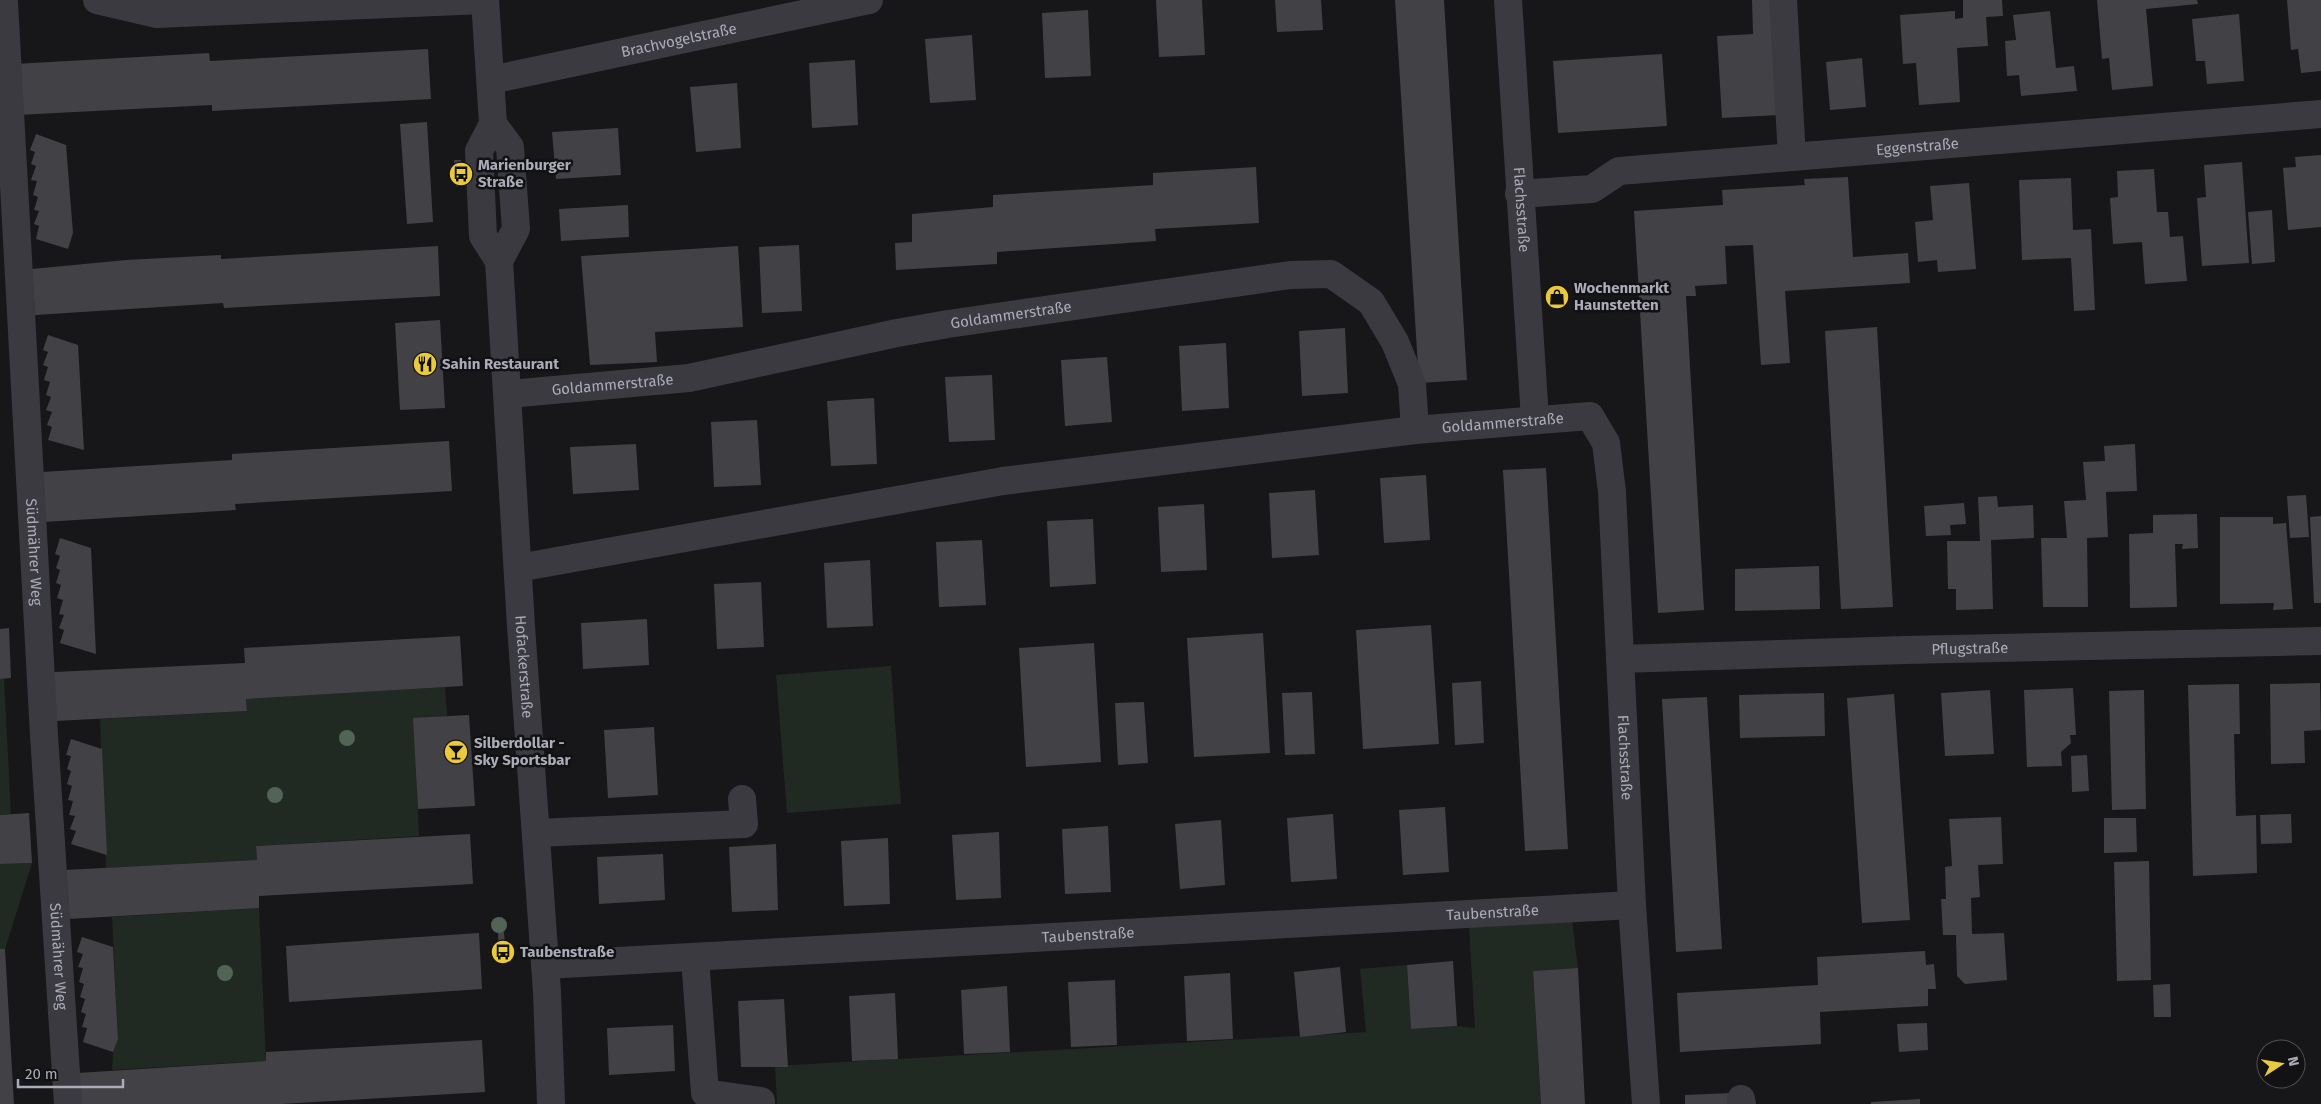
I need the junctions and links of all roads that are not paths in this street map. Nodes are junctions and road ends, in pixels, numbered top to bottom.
1 (97, 0) edge
2 (484, 0) edge
3 (869, 0) edge
4 (1508, 0) edge
5 (1783, 0) edge
6 (8, 1) edge
7 (491, 80) junction
8 (2321, 114) edge
9 (1792, 157) junction
10 (1519, 194) junction
11 (508, 394) junction
12 (1590, 416) joint
13 (1535, 419) junction
14 (1415, 430) junction
15 (518, 568) junction
16 (2321, 641) edge
17 (1620, 659) junction
18 (742, 799) dead end
19 (536, 832) junction
20 (1632, 905) junction
21 (696, 958) junction
22 (545, 965) junction
23 (68, 1104) edge
24 (551, 1104) edge
25 (761, 1104) edge
26 (1646, 1104) edge

1 - 2 street
2 - 7 street, Hofackerstraße
3 - 7 street, Brachvogelstraße
4 - 10 street, Flachsstraße
5 - 9 street
6 - 23 street, Südmährer Weg
7 - 11 street, Hofackerstraße
8 - 9 street, Eggenstraße
9 - 10 street, Eggenstraße
10 - 13 street, Flachsstraße
11 - 14 street, Goldammerstraße
11 - 15 street, Hofackerstraße
12 - 13 street, Goldammerstraße
12 - 17 street, Flachsstraße
13 - 14 street, Goldammerstraße
14 - 15 street, Goldammerstraße
15 - 19 street, Hofackerstraße
16 - 17 street, Pflugstraße
17 - 20 street, Flachsstraße
18 - 19 street
19 - 22 street, Hofackerstraße
20 - 21 street, Taubenstraße
20 - 26 street, Flachsstraße
21 - 22 street, Taubenstraße
21 - 25 street
22 - 24 street, Hofackerstraße

